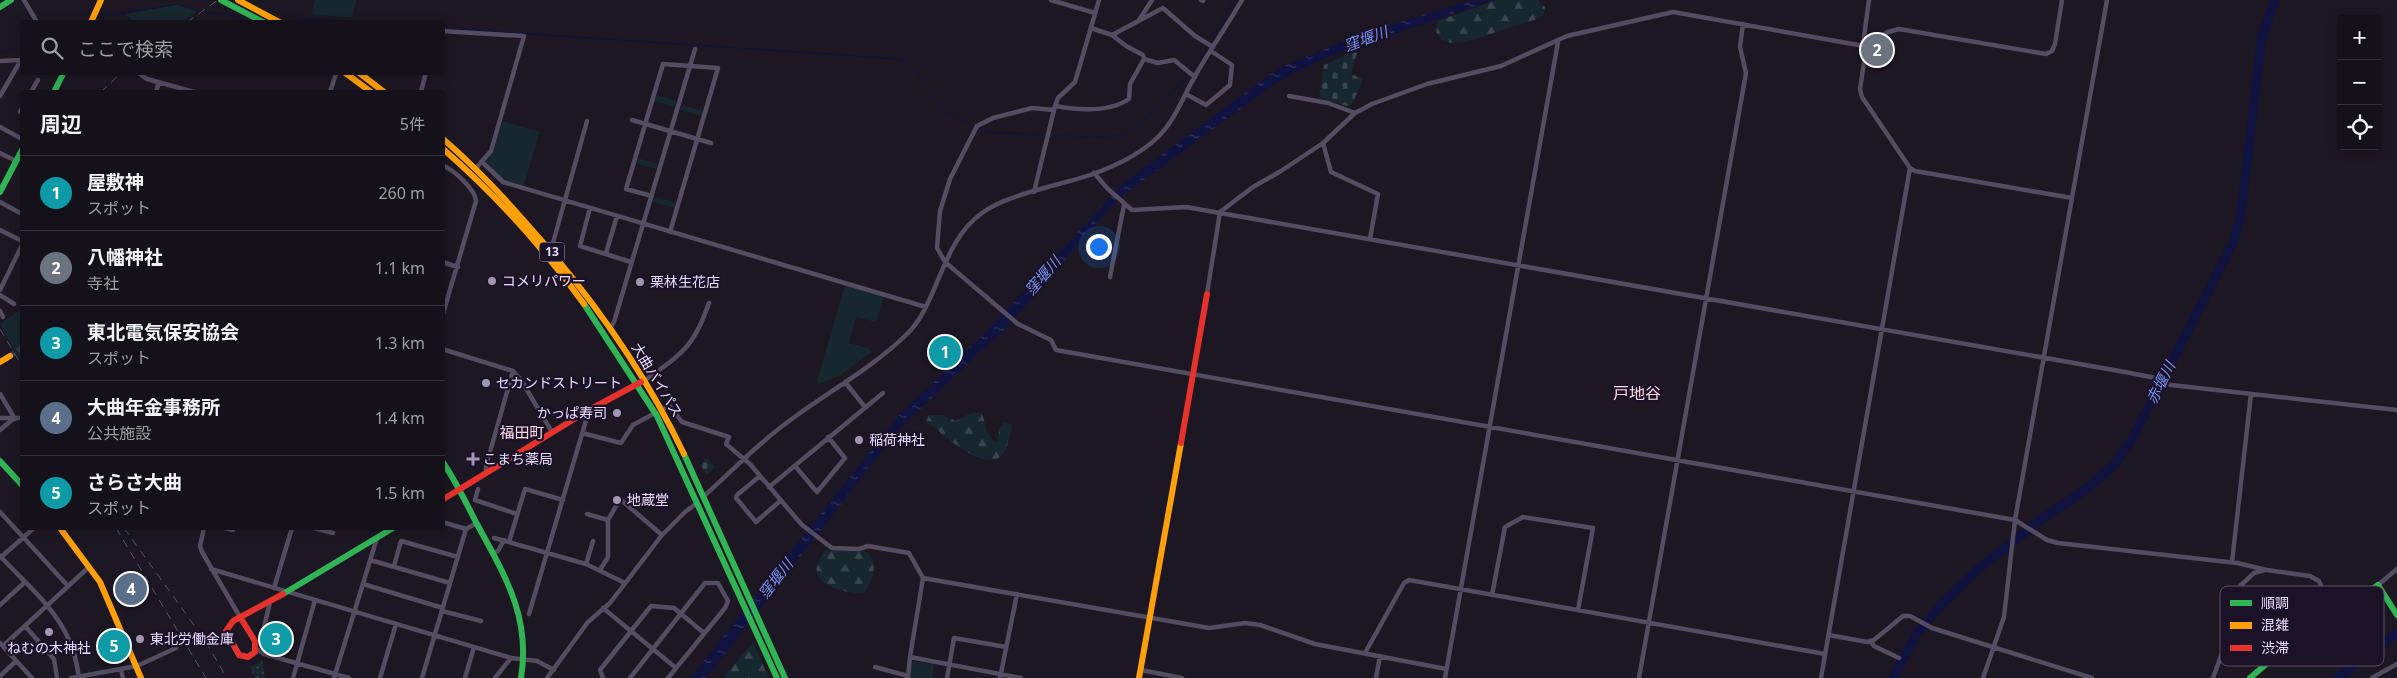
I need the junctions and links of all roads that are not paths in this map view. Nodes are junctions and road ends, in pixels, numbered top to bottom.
1 (11, 0) edge
2 (24, 0) edge
3 (101, 0) edge
4 (220, 0) edge
5 (238, 0) edge
6 (1051, 0) edge
7 (1099, 0) edge
8 (1152, 0) edge
9 (1242, 0) edge
10 (1870, 0) edge
11 (2062, 0) edge
12 (2107, 0) edge
13 (0, 7) edge
14 (1095, 13) junction
15 (36, 20) edge
16 (92, 20) edge
17 (259, 20) edge
18 (275, 20) edge
19 (1138, 21) junction
20 (1743, 24) junction
21 (1091, 28) junction
22 (445, 32) edge
23 (1112, 35) junction
24 (1558, 42) junction
25 (1864, 46) junction
26 (1212, 48) junction
27 (695, 49) dead end
28 (1144, 59) junction
29 (20, 60) edge
30 (0, 61) edge
31 (20, 63) edge
32 (690, 66) junction
33 (62, 75) edge
34 (142, 75) edge
35 (336, 75) edge
36 (348, 75) edge
37 (362, 75) edge
38 (425, 75) edge
39 (1195, 77) junction
40 (38, 80) dead end
41 (159, 82) junction
42 (32, 90) edge
43 (55, 90) edge
44 (157, 90) edge
45 (182, 90) edge
46 (331, 90) edge
47 (369, 90) edge
48 (381, 90) edge
49 (422, 90) edge
50 (1186, 94) junction
51 (0, 96) edge
52 (1289, 96) dead end
53 (1054, 108) junction
54 (1355, 113) junction
55 (632, 120) dead end
56 (588, 121) dead end
57 (645, 124) junction
58 (0, 127) edge
59 (671, 131) junction
60 (20, 138) edge
61 (697, 139) junction
62 (445, 141) edge
63 (711, 143) dead end
64 (1323, 143) junction
65 (445, 150) edge
66 (0, 152) edge
67 (20, 154) edge
68 (16, 161) junction
69 (482, 162) junction
70 (445, 167) edge
71 (1910, 168) junction
72 (474, 171) junction
73 (1094, 173) junction
74 (463, 182) junction
75 (0, 192) edge
76 (1034, 192) junction
77 (652, 196) junction
78 (2072, 198) junction
79 (564, 201) junction
80 (0, 202) edge
81 (1124, 204) junction
82 (590, 208) junction
83 (1220, 212) junction
84 (20, 213) edge
85 (617, 216) junction
86 (644, 224) junction
87 (0, 230) edge
88 (670, 232) junction
89 (1370, 239) junction
90 (20, 242) edge
91 (20, 247) edge
92 (551, 250) junction
93 (606, 254) junction
94 (631, 262) junction
95 (944, 262) junction
96 (445, 263) edge
97 (1518, 264) junction
98 (458, 267) junction
99 (1110, 277) dead end
100 (0, 290) edge
101 (1207, 294) joint
102 (0, 296) edge
103 (1707, 298) junction
104 (709, 303) dead end
105 (14, 304) dead end
106 (926, 307) junction
107 (445, 308) edge
108 (0, 311) edge
109 (4, 317) dead end
110 (610, 328) junction
111 (1882, 330) junction
112 (445, 350) edge
113 (10, 356) tunnel mouth
114 (2044, 358) junction
115 (0, 362) edge
116 (513, 372) junction
117 (1192, 375) junction
118 (641, 382) junction
119 (846, 382) junction
120 (883, 393) dead end
121 (0, 394) edge
122 (2251, 394) junction
123 (866, 407) junction
124 (589, 410) junction
125 (662, 410) junction
126 (2397, 410) edge
127 (655, 413) junction
128 (0, 418) edge
129 (20, 418) edge
130 (13, 419) junction
131 (1490, 427) junction
132 (0, 430) edge
133 (552, 432) junction
134 (582, 433) junction
135 (828, 438) junction
136 (744, 460) junction
137 (0, 461) edge
138 (1678, 461) junction
139 (445, 466) edge
140 (795, 466) junction
141 (486, 474) junction
142 (760, 476) junction
143 (20, 483) edge
144 (769, 487) junction
145 (478, 489) dead end
146 (460, 490) junction
147 (1854, 491) junction
148 (704, 497) junction
149 (445, 498) edge
150 (563, 500) junction
151 (780, 501) junction
152 (697, 504) junction
153 (0, 512) edge
154 (517, 514) junction
155 (587, 514) dead end
156 (608, 520) junction
157 (2015, 520) junction
158 (445, 523) edge
159 (477, 523) junction
160 (466, 529) junction
161 (32, 530) edge
162 (61, 530) edge
163 (204, 530) edge
164 (291, 530) edge
165 (322, 530) edge
166 (389, 530) edge
167 (333, 533) dead end
168 (662, 535) junction
169 (24, 537) junction
170 (376, 538) junction
171 (494, 538) dead end
172 (506, 541) junction
173 (593, 541) dead end
174 (493, 553) junction
175 (547, 553) junction
176 (0, 557) edge
177 (458, 557) junction
178 (370, 560) junction
179 (2232, 562) junction
180 (586, 564) junction
181 (394, 566) junction
182 (89, 567) junction
183 (211, 569) junction
184 (2397, 569) edge
185 (600, 570) junction
186 (2267, 570) junction
187 (923, 578) junction
188 (25, 582) junction
189 (450, 583) junction
190 (364, 584) junction
191 (625, 584) junction
192 (2378, 585) edge
193 (68, 586) junction
194 (2240, 586) edge
195 (2321, 586) edge
196 (274, 588) junction
197 (1461, 589) junction
198 (287, 592) junction
199 (1017, 594) junction
200 (1492, 594) junction
201 (2384, 595) edge
202 (315, 600) junction
203 (270, 602) junction
204 (0, 605) edge
205 (47, 606) junction
206 (603, 608) junction
207 (443, 609) junction
208 (1578, 610) junction
209 (355, 612) junction
210 (681, 613) junction
211 (2395, 613) edge
212 (528, 614) dead end
213 (240, 617) junction
214 (1150, 617) junction
215 (481, 622) dead end
216 (1649, 623) junction
217 (396, 624) junction
218 (25, 626) junction
219 (631, 632) junction
220 (704, 633) junction
221 (1829, 635) junction
222 (434, 636) junction
223 (261, 640) dead end
224 (1870, 641) junction
225 (1, 645) edge
226 (474, 647) junction
227 (1006, 647) junction
228 (176, 648) dead end
229 (1992, 648) junction
230 (257, 649) junction
231 (653, 649) junction
232 (1365, 653) junction
233 (1825, 654) junction
234 (1380, 656) junction
235 (910, 657) junction
236 (511, 658) junction
237 (1899, 658) dead end
238 (523, 659) junction
239 (2220, 659) edge
240 (16, 661) junction
241 (297, 663) junction
242 (950, 664) junction
243 (2397, 664) edge
244 (137, 666) junction
245 (2264, 666) edge
246 (875, 667) dead end
247 (676, 668) junction
248 (1446, 669) junction
249 (121, 670) junction
250 (554, 670) junction
251 (1141, 670) junction
252 (0, 676) edge
253 (335, 676) edge
254 (1001, 676) edge
255 (79, 677) edge
256 (908, 677) edge
257 (32, 678) edge
258 (57, 678) edge
259 (70, 678) edge
260 (123, 678) edge
261 (141, 678) edge
262 (293, 678) edge
263 (348, 678) edge
264 (380, 678) edge
265 (422, 678) edge
266 (465, 678) edge
267 (495, 678) edge
268 (521, 678) edge
269 (547, 678) edge
270 (602, 678) edge
271 (630, 678) edge
272 (668, 678) edge
273 (777, 678) edge
274 (785, 678) edge
275 (947, 678) edge
276 (1021, 678) edge
277 (1139, 678) edge
278 (1182, 678) edge
279 (1376, 678) edge
280 (1445, 678) edge
281 (1639, 678) edge
282 (1821, 678) edge
283 (1983, 678) edge
284 (2092, 678) edge
285 (2213, 678) edge
286 (2250, 678) edge
287 (2372, 678) edge

1 - 13 main road
2 - 15 street
3 - 16 main road
4 - 17 main road
5 - 18 main road
6 - 14 street
7 - 14 street
8 - 19 street
9 - 26 street
10 - 25 street
11 - 25 street
12 - 78 street
14 - 21 street
19 - 23 street
19 - 26 street
20 - 24 street
20 - 25 street
20 - 103 street
21 - 23 street
21 - 53 street
22 - 69 street
23 - 28 street
24 - 54 street
24 - 97 street
25 - 71 street
26 - 39 street
26 - 50 street
27 - 32 street
28 - 39 street
28 - 53 street
29 - 30 street
31 - 51 street
32 - 57 street
32 - 59 street
32 - 61 street
33 - 43 main road
34 - 41 street
35 - 46 street
36 - 47 main road
37 - 48 main road
38 - 49 street
39 - 50 street
40 - 42 street
41 - 44 street
41 - 45 street
50 - 73 street
52 - 54 street
53 - 76 street
53 - 95 street
54 - 64 street
55 - 57 street
56 - 79 street
57 - 59 street
57 - 77 street
58 - 60 street
59 - 61 street
59 - 77 street
61 - 63 street
61 - 88 street
62 - 72 main road, 大曲バイパス / 13
64 - 83 street
64 - 89 street
65 - 72 main road, 大曲バイパス / 13
66 - 68 street
67 - 68 main road
68 - 75 main road
69 - 72 street
69 - 79 street
70 - 74 street
71 - 78 street
71 - 111 street
72 - 74 street
72 - 92 main road, 大曲バイパス / 13
72 - 118 main road, 大曲バイパス / 13
73 - 76 street
73 - 81 street
74 - 98 street
76 - 95 street
77 - 86 street
78 - 114 street
79 - 82 street
79 - 92 street
80 - 84 street
81 - 83 street
81 - 99 street
82 - 85 street
82 - 93 street
83 - 89 street
83 - 101 street
85 - 86 street
85 - 93 street
86 - 88 street
86 - 94 street
87 - 90 street
88 - 106 street
89 - 97 street
91 - 100 street
92 - 110 main road, 大曲バイパス / 13
93 - 94 street
94 - 110 street
95 - 106 street
95 - 117 street
96 - 98 street
97 - 103 street
97 - 131 street
98 - 107 street
101 - 117 main road
102 - 105 street
103 - 111 street
103 - 138 street
104 - 118 street
106 - 119 street
108 - 109 street
110 - 118 main road, 大曲バイパス / 13
111 - 114 street
111 - 147 street
112 - 116 street
113 - 115 main road
114 - 122 street
114 - 157 street
116 - 133 street
116 - 141 street
117 - 131 street
117 - 214 main road
118 - 124 main road
118 - 125 main road, 大曲バイパス / 13
118 - 127 main road, 大曲バイパス / 13
119 - 123 street
119 - 136 street
120 - 123 street
121 - 130 street
122 - 126 street
122 - 179 street
123 - 135 street
124 - 133 main road
124 - 134 street
125 - 136 street
125 - 148 main road, 大曲バイパス / 13
127 - 134 street
127 - 152 main road, 大曲バイパス / 13
128 - 130 street
129 - 130 street
130 - 132 street
131 - 138 street
131 - 197 street
133 - 141 main road
134 - 150 street
135 - 140 street
135 - 140 street
136 - 142 street
136 - 148 street
137 - 143 main road
138 - 147 street
138 - 216 street
139 - 146 main road
140 - 144 street
141 - 146 main road
142 - 144 street
142 - 151 street
144 - 151 street
145 - 154 street
146 - 149 main road
146 - 159 main road
147 - 157 street
147 - 221 street
148 - 152 street
148 - 274 main road, 大曲バイパス / 13
150 - 154 street
150 - 175 street
151 - 187 street
152 - 168 street
152 - 273 main road, 大曲バイパス / 13
153 - 169 street
154 - 172 street
155 - 156 street
156 - 168 street
156 - 185 street
157 - 179 street
157 - 229 street
158 - 160 street
159 - 160 street
159 - 174 main road
160 - 177 street
161 - 169 street
162 - 182 main road
163 - 183 street
164 - 196 street
165 - 167 street
166 - 170 main road
168 - 191 street
169 - 176 street
169 - 193 street
170 - 178 street
170 - 198 main road
171 - 172 street
172 - 174 street
172 - 175 street
173 - 180 street
174 - 238 main road
175 - 180 street
175 - 212 street
176 - 188 street
177 - 181 street
177 - 189 street
178 - 181 street
178 - 190 street
179 - 186 street
180 - 185 street
181 - 189 street
182 - 193 street
182 - 244 main road
183 - 196 street
183 - 213 street
184 - 192 street
185 - 191 street
186 - 194 street
186 - 195 street
187 - 199 street
187 - 235 street
188 - 204 street
188 - 205 street
189 - 207 street
190 - 207 street
190 - 209 street
191 - 206 street
193 - 205 street
196 - 198 street
197 - 200 street
197 - 232 street
197 - 248 street
198 - 202 street
198 - 203 main road
199 - 214 street
199 - 227 street
200 - 208 street
200 - 208 street
201 - 211 main road
202 - 209 street
202 - 241 street
203 - 213 main road
203 - 223 street
205 - 218 street
205 - 255 street
206 - 219 street
206 - 250 street
207 - 215 street
207 - 222 street
208 - 216 street
209 - 217 street
209 - 253 street
210 - 219 street
210 - 220 street
210 - 220 street
210 - 231 street
213 - 230 main road
213 - 230 main road
214 - 232 street
214 - 251 main road
216 - 233 street
216 - 281 street
217 - 222 street
217 - 264 street
218 - 225 street
218 - 258 street
219 - 231 street
219 - 270 street
220 - 247 street
221 - 224 street
221 - 233 street
222 - 226 street
222 - 265 street
224 - 229 street
224 - 237 street
225 - 240 street
226 - 236 street
226 - 266 street
227 - 242 street
227 - 254 street
228 - 244 street
229 - 283 street
229 - 284 street
230 - 241 street
231 - 247 street
231 - 271 street
232 - 234 street
233 - 282 street
234 - 248 street
234 - 279 street
235 - 242 street
235 - 256 street
236 - 238 street
236 - 267 street
238 - 250 street
238 - 268 main road
239 - 285 street
240 - 252 street
240 - 257 street
241 - 253 street
241 - 262 street
242 - 254 street
242 - 275 street
243 - 287 street
244 - 249 street
244 - 261 main road
245 - 286 main road
246 - 256 street
247 - 272 street
248 - 280 street
249 - 255 street
249 - 260 street
250 - 269 street
251 - 277 main road
251 - 278 street
253 - 263 street
254 - 276 street
255 - 259 street

